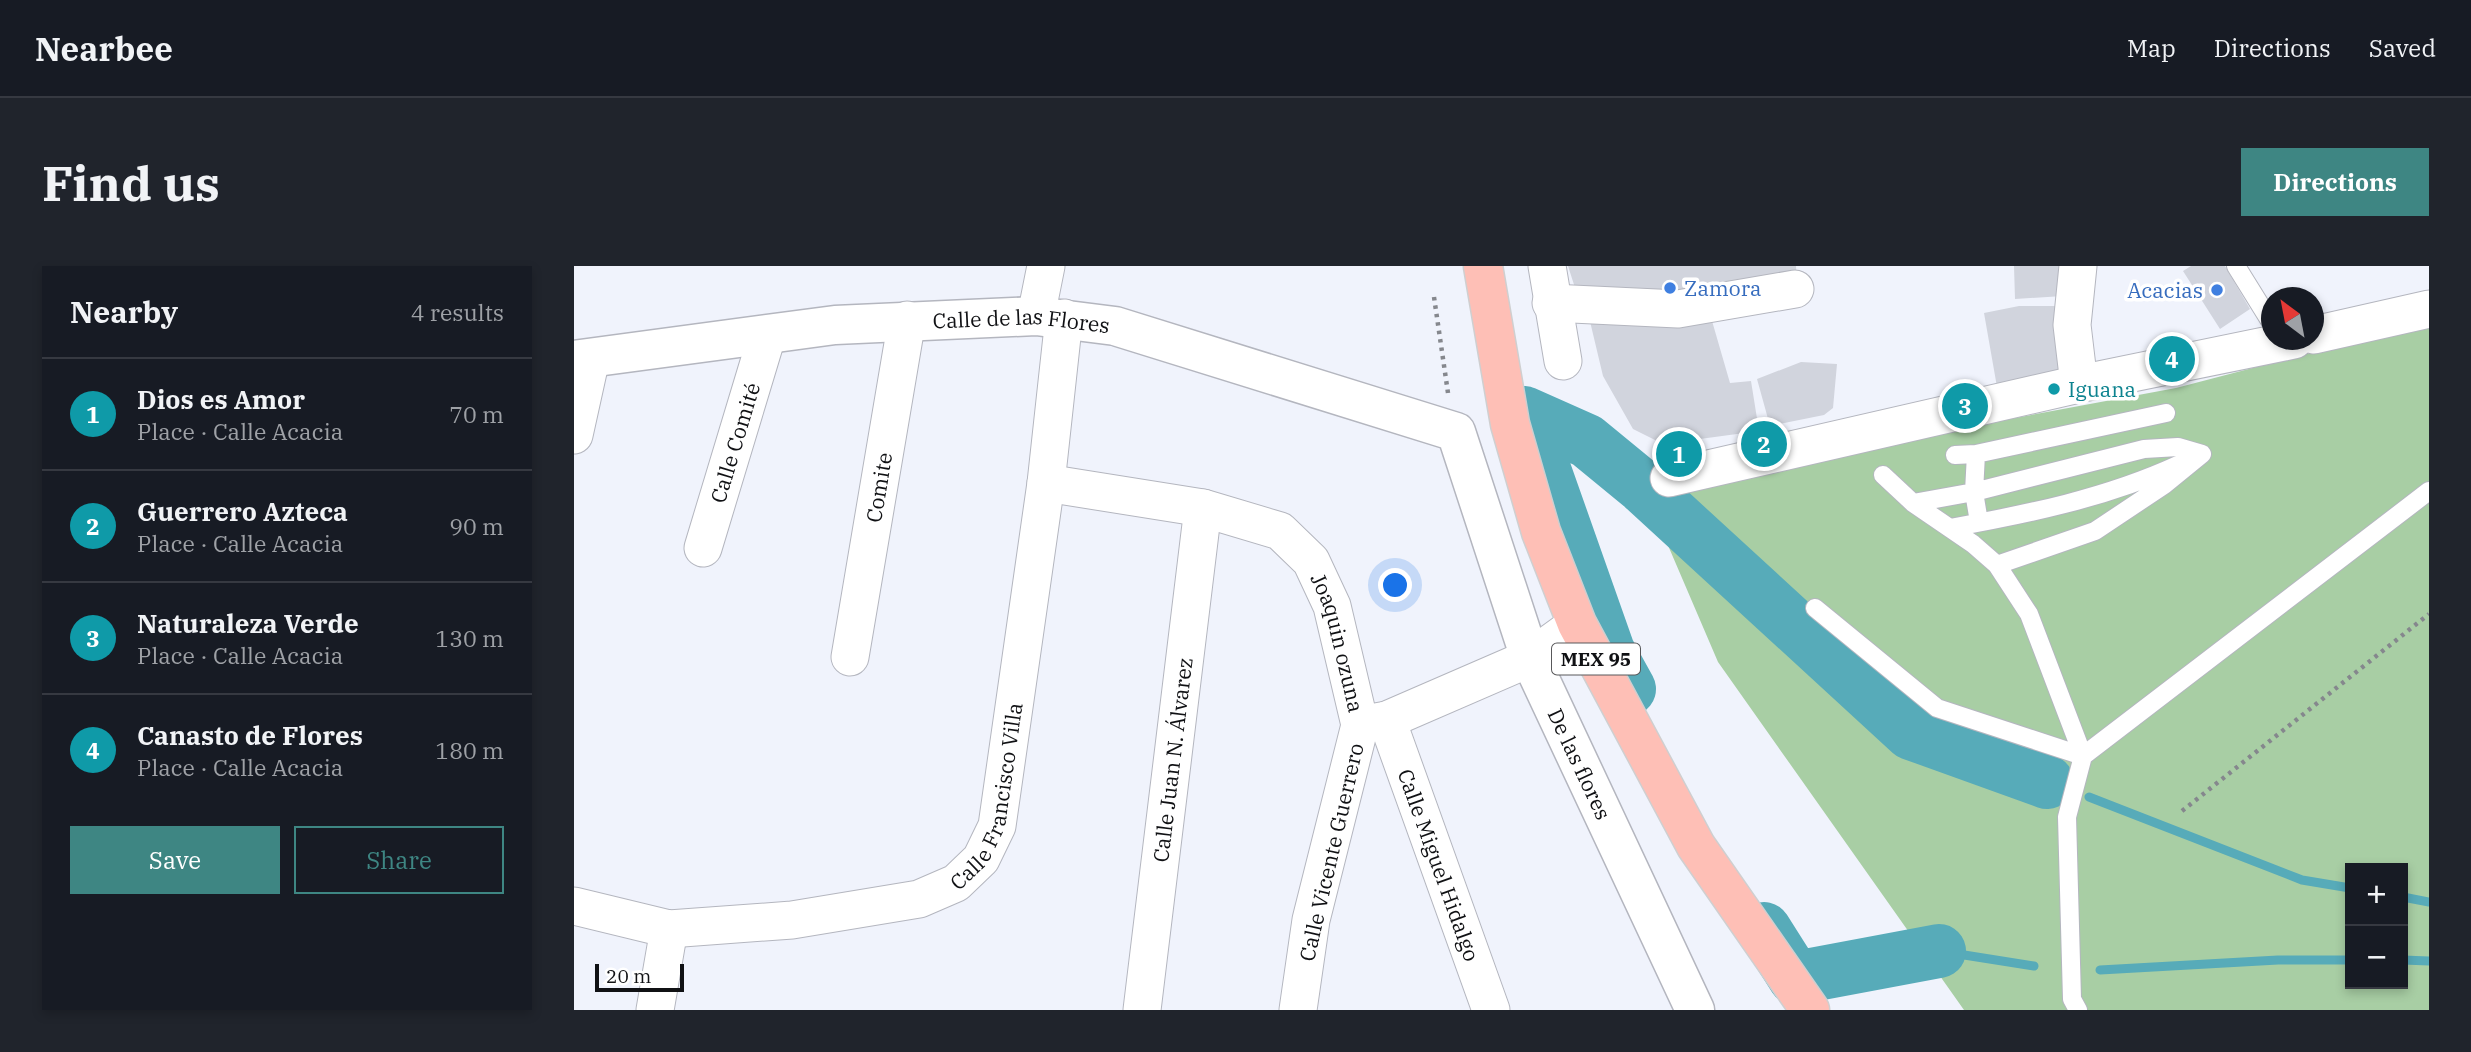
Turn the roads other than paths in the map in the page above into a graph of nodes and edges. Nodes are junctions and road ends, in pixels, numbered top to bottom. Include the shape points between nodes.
1 (1046, 266) edge
2 (1483, 266) edge
3 (1547, 266) edge
4 (2078, 266) edge
5 (2236, 266) edge
6 (1796, 289) dead end
7 (2261, 300) edge
8 (1551, 303) junction
9 (2429, 309) edge
10 (1050, 317) junction
11 (907, 320) junction
12 (2324, 329) edge
13 (767, 336) junction
14 (2261, 342) edge
15 (583, 359) edge
16 (1563, 361) dead end
17 (2079, 384) junction
18 (2166, 413) dead end
19 (1456, 432) joint
20 (574, 435) edge
21 (1976, 454) junction
22 (2202, 454) junction
23 (1955, 456) dead end
24 (1883, 475) dead end
25 (1669, 478) dead end
26 (1046, 482) junction
27 (2429, 491) edge
28 (1974, 492) junction
29 (1913, 503) junction
30 (1203, 508) junction
31 (1979, 522) junction
32 (1950, 528) junction
33 (704, 548) dead end
34 (1997, 565) junction
35 (1815, 608) dead end
36 (1577, 624) junction
37 (850, 657) dead end
38 (1530, 658) junction
39 (1374, 723) junction
40 (2083, 756) junction
41 (574, 906) edge
42 (669, 929) junction
43 (656, 1010) edge
44 (1142, 1010) edge
45 (1298, 1010) edge
46 (1490, 1010) edge
47 (1696, 1010) edge
48 (1810, 1010) edge
49 (2078, 1010) edge

1 - 10 street, Calle Francisco Villa
2 - 36 highway, MEX 95 via 1510,424 1541,532
3 - 8 street
4 - 17 street via 2072,326
5 - 7 lane
6 - 8 street via 1678,309
8 - 16 street
9 - 12 street
10 - 11 street, Calle de las Flores
10 - 19 street, Calle de las Flores via 1115,326
10 - 26 street, Calle Francisco Villa
11 - 13 street, Calle de las Flores via 835,324
11 - 37 street, Comite
13 - 15 street, Calle de las Flores
13 - 33 street, Calle Comité
14 - 17 street
15 - 20 street
17 - 25 street
18 - 21 lane
19 - 38 street, De las flores
21 - 23 lane
21 - 28 lane
22 - 28 lane via 2178,446 2144,449
22 - 31 lane via 2131,486
22 - 34 lane via 2095,531
24 - 29 lane
26 - 30 street
26 - 42 street, Calle Francisco Villa via 998,826 981,859 956,883 919,899 792,920
27 - 40 lane
28 - 29 lane
28 - 31 lane
29 - 32 lane
30 - 39 street, Joaquin ozuna via 1280,531 1311,561
30 - 44 street, Calle Juan N. Álvarez
31 - 32 lane
32 - 34 lane
34 - 40 lane via 2029,614
35 - 40 lane via 1937,708
36 - 38 street
36 - 48 highway, MEX 95 via 1696,846
38 - 39 street
38 - 47 street, De las flores
39 - 45 street, Calle Vicente Guerrero via 1311,920
39 - 46 street, Calle Miguel Hidalgo
40 - 49 lane via 2067,817 2071,999
41 - 42 street, Calle Francisco Villa
42 - 43 street

